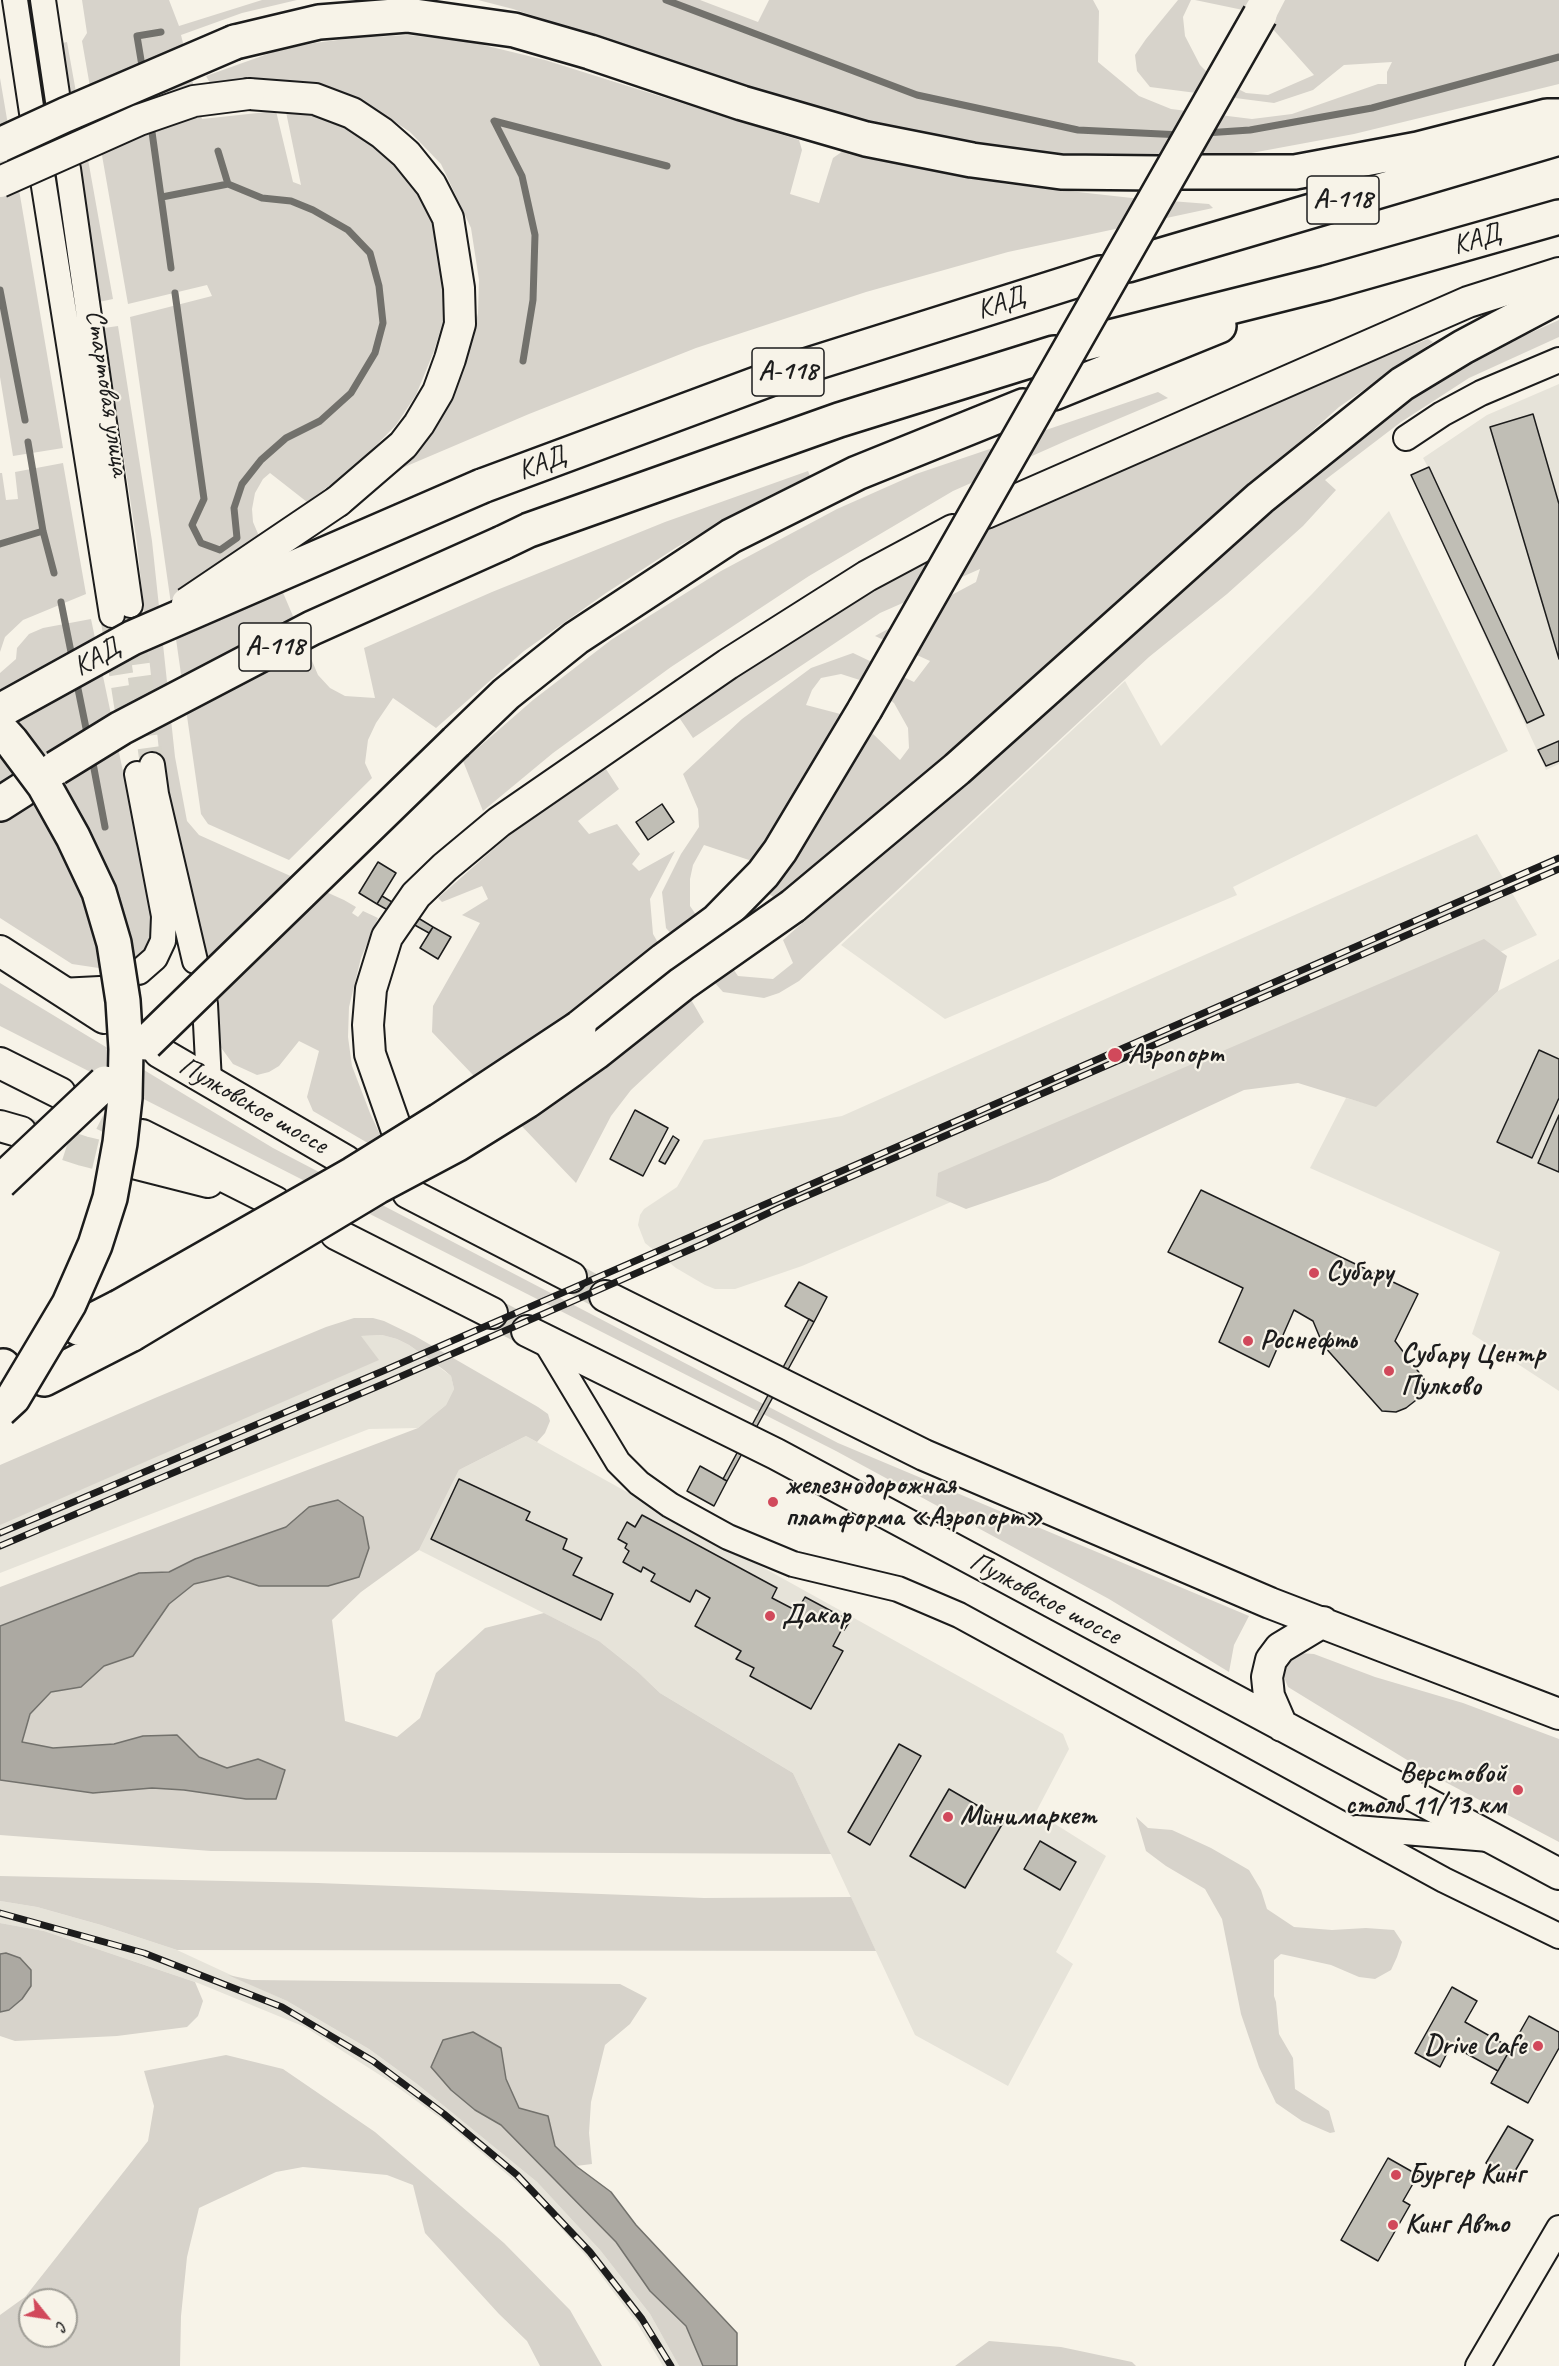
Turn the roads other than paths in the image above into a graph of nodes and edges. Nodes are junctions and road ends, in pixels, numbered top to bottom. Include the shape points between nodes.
1 (15, 0) edge
2 (43, 0) edge
3 (1264, 7) edge
4 (58, 101) dead end
5 (32, 113) dead end
6 (1559, 116) edge
7 (1559, 138) edge
8 (0, 145) edge
9 (68, 169) dead end
10 (43, 180) dead end
11 (0, 182) edge
12 (1559, 217) edge
13 (1559, 273) edge
14 (1326, 283) junction
15 (1559, 296) edge
16 (1559, 360) edge
17 (1054, 393) dead end
18 (1023, 406) dead end
19 (1406, 438) dead end
20 (986, 513) dead end
21 (953, 530) dead end
22 (125, 619) junction
23 (3, 718) edge
24 (56, 768) dead end
25 (0, 951) edge
26 (195, 961) dead end
27 (139, 972) dead end
28 (102, 1003) dead end
29 (205, 1004) dead end
30 (153, 1047) joint
31 (0, 1063) edge
32 (209, 1082) junction
33 (105, 1083) dead end
34 (60, 1093) tunnel mouth
35 (397, 1131) dead end
36 (142, 1135) tunnel mouth
37 (346, 1161) dead end
38 (137, 1164) tunnel mouth
39 (0, 1182) edge
40 (420, 1194) dead end
41 (336, 1234) dead end
42 (571, 1277) tunnel mouth
43 (605, 1296) tunnel mouth
44 (492, 1313) tunnel mouth
45 (125, 1321) junction
46 (78, 1328) dead end
47 (536, 1335) joint
48 (44, 1379) dead end
49 (0, 1410) edge
50 (1323, 1622) junction
51 (1559, 1714) edge
52 (1282, 1726) junction
53 (1348, 1827) junction
54 (1492, 1839) junction
55 (1559, 1874) edge
56 (1559, 1936) edge
57 (1559, 2228) edge
58 (1478, 2366) edge

1 - 5 street
2 - 4 street
3 - 45 highway, bridge via 865,709 763,874 717,921 579,1028
6 - 8 highway, bridge via 1418,149 1295,172 1061,172 972,160 866,139 514,30 407,15 319,22 235,42
7 - 22 highway, КАД / А-118, bridge via 1114,269 805,366
9 - 22 street, Стартовая улица
10 - 22 street, Стартовая улица
11 - 22 main road, bridge via 139,120 194,101 249,94 315,99 352,113 406,154 431,185 448,218 459,288 459,324 438,392 403,445 338,501 243,567
12 - 14 highway, КАД / А-118
13 - 20 main road via 1468,302
14 - 17 highway
14 - 24 highway, КАД / А-118, bridge via 1068,349 839,420 529,530 312,628 121,728
15 - 45 highway, bridge via 1402,384 1260,498 957,769 793,906 682,984 595,1053 456,1145
16 - 19 street via 1481,393
18 - 30 highway, bridge via 857,473 731,536 576,638 506,694 456,742
21 - 35 main road via 867,576 728,664 499,822 416,895 387,937 371,989 368,1025 370,1054
22 - 23 highway, КАД / А-118, bridge
23 - 49 highway, bridge via 11,741 44,785 99,892 114,943 126,1049 120,1143 110,1198 95,1245 69,1304 13,1398
25 - 28 main road via 60,991
26 - 27 street via 156,794 145,770 164,916 163,941 154,958
29 - 32 street
30 - 32 main road, Пулковское шоссе
31 - 34 main road
32 - 37 main road, Пулковское шоссе
33 - 39 highway, bridge
36 - 38 main road via 269,1200
40 - 42 main road
41 - 44 main road
43 - 50 main road via 924,1455
45 - 46 highway
45 - 48 highway
47 - 52 main road, Пулковское шоссе via 776,1454
47 - 53 street via 618,1462 639,1483 670,1504 728,1537 793,1563 898,1589 959,1615
50 - 51 main road
50 - 52 main road via 1280,1648 1271,1660 1267,1677 1269,1696
52 - 54 main road, Пулковское шоссе
53 - 54 street
53 - 56 street via 1444,1880
54 - 55 main road, Пулковское шоссе
57 - 58 street

